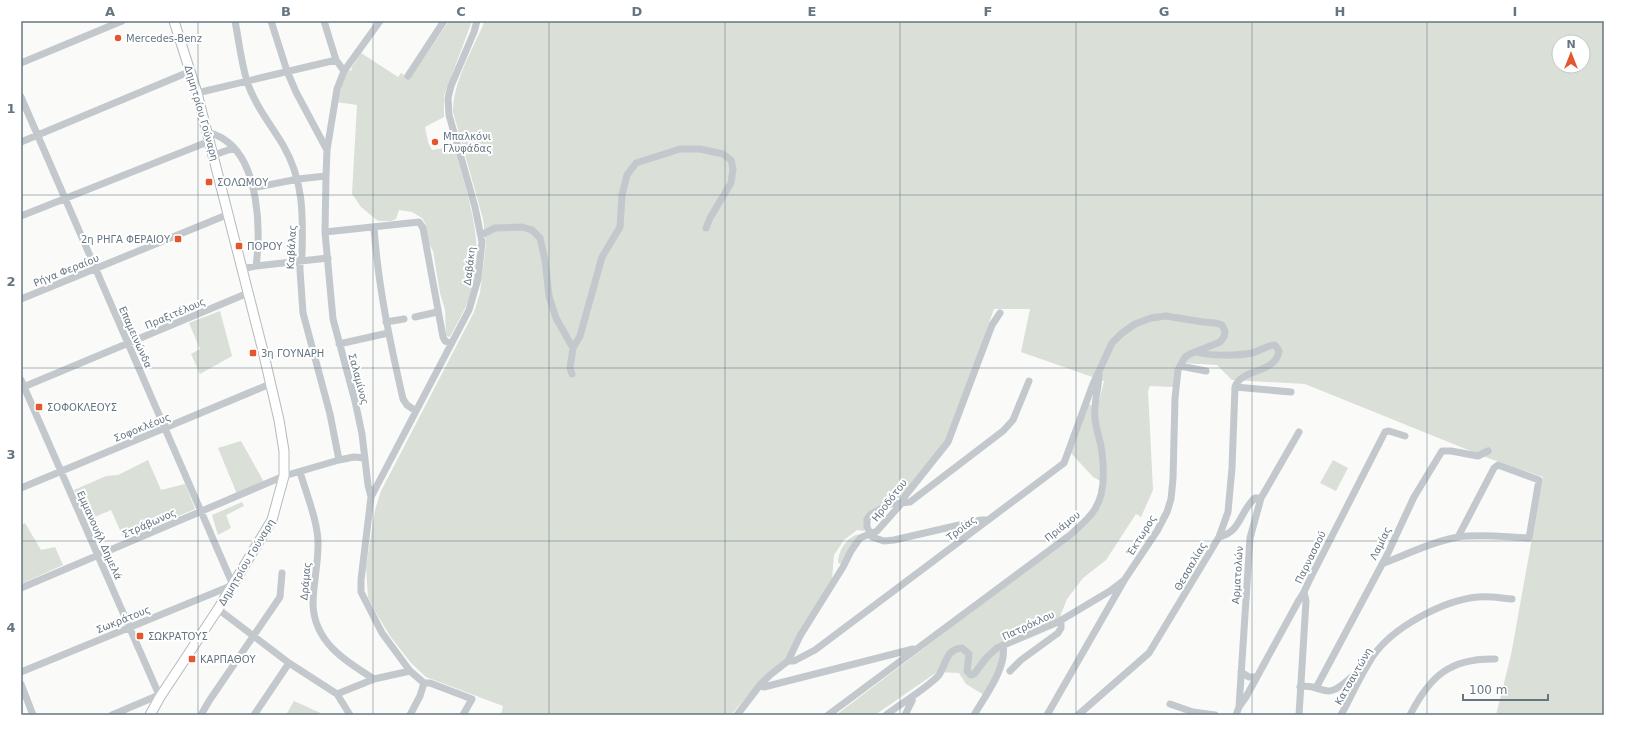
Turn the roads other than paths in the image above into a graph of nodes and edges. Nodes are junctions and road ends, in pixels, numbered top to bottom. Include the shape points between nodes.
1 (100, 21) edge
2 (122, 21) edge
3 (174, 21) edge
4 (235, 21) edge
5 (271, 21) edge
6 (324, 21) edge
7 (380, 21) edge
8 (444, 21) edge
9 (477, 21) edge
10 (103, 29) junction
11 (336, 60) junction
12 (21, 63) edge
13 (191, 71) junction
14 (287, 71) junction
15 (344, 71) junction
16 (408, 76) dead end
17 (247, 81) junction
18 (198, 93) junction
19 (21, 97) edge
20 (38, 135) junction
21 (209, 137) junction
22 (21, 142) edge
23 (234, 148) junction
24 (327, 150) junction
25 (214, 155) junction
26 (326, 176) junction
27 (298, 179) junction
28 (253, 188) junction
29 (65, 198) junction
30 (229, 214) junction
31 (21, 216) edge
32 (374, 227) junction
33 (706, 228) dead end
34 (325, 232) junction
35 (481, 235) junction
36 (328, 258) junction
37 (300, 260) junction
38 (256, 266) junction
39 (96, 269) junction
40 (242, 269) junction
41 (248, 293) junction
42 (21, 299) edge
43 (437, 312) junction
44 (1000, 313) dead end
45 (415, 317) dead end
46 (404, 319) dead end
47 (386, 322) junction
48 (388, 333) junction
49 (450, 343) junction
50 (128, 344) junction
51 (339, 344) junction
52 (573, 348) junction
53 (1196, 352) junction
54 (1180, 366) junction
55 (1099, 371) junction
56 (1206, 371) dead end
57 (572, 374) dead end
58 (21, 380) edge
59 (1029, 380) dead end
60 (270, 384) junction
61 (1234, 387) junction
62 (23, 388) edge
63 (1290, 392) dead end
64 (416, 411) junction
65 (165, 428) junction
66 (1299, 432) dead end
67 (1405, 436) dead end
68 (1488, 451) dead end
69 (365, 458) junction
70 (339, 460) junction
71 (61, 471) junction
72 (300, 472) junction
73 (284, 476) junction
74 (21, 488) edge
75 (371, 497) junction
76 (1260, 498) junction
77 (901, 504) junction
78 (201, 511) junction
79 (988, 520) junction
80 (870, 535) junction
81 (1219, 537) junction
82 (1458, 537) junction
83 (98, 556) junction
84 (1382, 564) junction
85 (282, 573) dead end
86 (1125, 579) junction
87 (233, 585) junction
88 (21, 588) edge
89 (1304, 592) junction
90 (1512, 599) dead end
91 (218, 609) junction
92 (1061, 620) junction
93 (129, 628) junction
94 (253, 636) junction
95 (1003, 645) junction
96 (917, 648) junction
97 (1374, 655) junction
98 (1495, 659) dead end
99 (788, 661) junction
100 (289, 663) junction
101 (410, 671) junction
102 (1010, 671) dead end
103 (21, 672) edge
104 (1241, 672) junction
105 (1256, 677) junction
106 (374, 679) junction
107 (424, 683) junction
108 (21, 684) edge
109 (760, 686) junction
110 (1300, 687) junction
111 (1316, 688) junction
112 (337, 694) junction
113 (159, 696) junction
114 (913, 696) junction
115 (1170, 704) dead end
116 (1239, 707) junction
117 (33, 715) edge
118 (112, 715) edge
119 (150, 715) edge
120 (201, 715) edge
121 (254, 715) edge
122 (350, 715) edge
123 (410, 715) edge
124 (463, 715) edge
125 (736, 715) edge
126 (828, 715) edge
127 (886, 715) edge
128 (906, 715) edge
129 (974, 715) edge
130 (1047, 715) edge
131 (1078, 715) edge
132 (1215, 715) edge
133 (1236, 715) edge
134 (1299, 715) edge
135 (1341, 715) edge
136 (1410, 715) edge

1 - 10 street
2 - 10 street
3 - 13 main road, Δημητρίου Γούναρη
4 - 17 street, Καβάλας
5 - 14 street
6 - 11 street
7 - 15 street, Σαλαμίνος
8 - 16 street
9 - 35 street, Δαβάκη via 448,98 449,115
10 - 12 street
11 - 14 street
11 - 15 street
13 - 18 main road, Δημητρίου Γούναρη
13 - 20 street
14 - 17 street
14 - 24 street
15 - 24 street, Σαλαμίνος via 337,89
17 - 18 street
17 - 27 street, Καβάλας
18 - 21 main road, Δημητρίου Γούναρη
19 - 20 street, Επαμεινώνδα
20 - 22 street
20 - 29 street, Επαμεινώνδα
21 - 23 street via 219,136
21 - 25 main road, Δημητρίου Γούναρη
21 - 29 street
23 - 25 street
23 - 28 street via 241,158
24 - 26 street, Σαλαμίνος
25 - 30 main road, Δημητρίου Γούναρη
26 - 27 street
26 - 34 street, Σαλαμίνος
27 - 28 street
27 - 37 street, Καβάλας via 303,216
28 - 38 street via 259,243
29 - 31 street
29 - 39 street, Επαμεινώνδα
30 - 39 street, Ρήγα Φεραίου
30 - 40 main road, Δημητρίου Γούναρη
32 - 34 street
32 - 43 street via 419,222 423,228
32 - 47 street via 377,269
33 - 52 street via 731,183 731,160 723,154 700,149 680,149 636,163 627,174 622,195 620,227 602,256 580,336
34 - 36 street, Σαλαμίνος
35 - 49 street, Δαβάκη via 477,288 469,310
35 - 52 street via 495,228 522,227 532,230 540,238 549,296 556,318
36 - 37 street
36 - 51 street, Σαλαμίνος via 333,319
37 - 38 street
37 - 70 street, Καβάλας via 303,313 330,414
38 - 40 street
39 - 42 street, Ρήγα Φεραίου
39 - 50 street, Επαμεινώνδα
40 - 41 main road, Δημητρίου Γούναρη
41 - 50 street, Πραξιτέλους
41 - 60 main road, Δημητρίου Γούναρη
43 - 45 street
43 - 49 street via 443,337
44 - 77 street, Ηροδότου via 992,325 948,442
46 - 47 street
47 - 48 street
48 - 51 street
48 - 64 street via 403,399
49 - 64 street, Δαβάκη
50 - 62 street, Πραξιτέλους
50 - 65 street, Επαμεινώνδα
51 - 69 street, Σαλαμίνος via 355,401
52 - 57 street via 570,368
53 - 54 street via 1185,357
53 - 55 street, Πριάμου via 1220,342 1225,331 1222,325 1216,322 1166,316 1151,318 1135,324 1112,343
53 - 61 street via 1205,355 1243,354 1271,345 1278,347 1278,356 1272,364 1242,377 1236,381
54 - 56 street
54 - 86 street, Έκτωρος via 1171,499 1157,531
55 - 79 street, Τροίας via 1064,463
55 - 96 street, Πριάμου via 1094,418 1102,456 1103,477 1101,498 1095,509 1070,535
58 - 62 street, Εμμανουήλ Δημελά
59 - 77 street via 1013,420 1003,431 910,502
60 - 65 street, Σοφοκλέους
60 - 73 main road, Δημητρίου Γούναρη via 284,451
61 - 63 street
61 - 81 street, Θεσσαλίας via 1228,512
62 - 71 street, Εμμανουήλ Δημελά
64 - 75 street, Δαβάκη
65 - 71 street, Σοφοκλέους
65 - 78 street, Επαμεινώνδα
66 - 76 street
67 - 89 street, Παρνασσού via 1385,432
68 - 84 street, Λαμίας via 1478,456 1442,451 1414,497
69 - 70 street, Στράβωνος
69 - 75 street, Σαλαμίνος
70 - 72 street, Στράβωνος
71 - 74 street, Σοφοκλέους
71 - 83 street, Εμμανουήλ Δημελά
72 - 73 street, Στράβωνος
72 - 106 street, Δράμας via 314,517 319,544 313,604 317,622 324,640 332,649 346,662
73 - 78 street, Στράβωνος
73 - 87 main road, Δημητρίου Γούναρη via 272,520
75 - 101 street, Σαλαμίνος via 361,580 362,592 382,633
76 - 81 street, Αρματολών via 1255,498 1250,503 1234,530
76 - 104 street, Αρματολών via 1250,538
77 - 80 street, Ηροδότου via 877,531
77 - 80 street via 890,504 871,514 867,519
78 - 83 street, Στράβωνος
78 - 87 street, Επαμεινώνδα
79 - 80 street via 894,540 884,541
79 - 99 street, Τροίας via 815,650 794,661
80 - 99 street, Ηροδότου via 860,538 851,550
81 - 131 street, Θεσσαλίας via 1149,653
82 - 82 street via 1494,468 1498,465 1539,480 1529,538
82 - 84 street via 1423,547
83 - 88 street, Στράβωνος
83 - 93 street, Εμμανουήλ Δημελά
84 - 111 street, Λαμίας
85 - 94 street via 280,597
86 - 92 street, Πατρόκλου via 1110,591
86 - 130 street, Έκτωρος
87 - 91 main road, Δημητρίου Γούναρη
87 - 93 street, Σωκράτους
89 - 105 street, Παρνασσού
89 - 110 street via 1306,601
90 - 97 street, Κατσαντώνη via 1478,597 1435,609 1401,628
91 - 94 street
91 - 113 main road, Δημητρίου Γούναρη
92 - 95 street, Πατρόκλου
92 - 102 street via 1058,634 1020,660
93 - 103 street, Σωκράτους
93 - 113 street, Εμμανουήλ Δημελά
94 - 100 street
94 - 120 street
95 - 114 street via 987,657 971,675 967,671 969,654 962,648 956,648 947,657 939,675
95 - 129 street, Πατρόκλου via 1004,657 999,671
96 - 109 street
96 - 126 street, Πριάμου
97 - 111 street, Κατσαντώνη via 1337,689 1330,691
97 - 135 street, Κατσαντώνη
98 - 136 street via 1474,659 1451,666 1431,682
99 - 109 street, Ηροδότου
100 - 112 street
100 - 121 street
101 - 106 street
101 - 107 street, Σαλαμίνος
104 - 105 street via 1249,677
104 - 116 street, Αρματολών
105 - 116 street, Παρνασσού
106 - 112 street
107 - 123 street
107 - 124 street, Σαλαμίνος via 472,699
108 - 117 street
109 - 125 street, Ηροδότου
110 - 111 street, Κατσαντώνη
110 - 134 street
112 - 122 street
113 - 118 street
113 - 119 main road, Δημητρίου Γούναρη
114 - 127 street
114 - 128 street
115 - 132 street via 1193,712
116 - 133 street, Αρματολών

